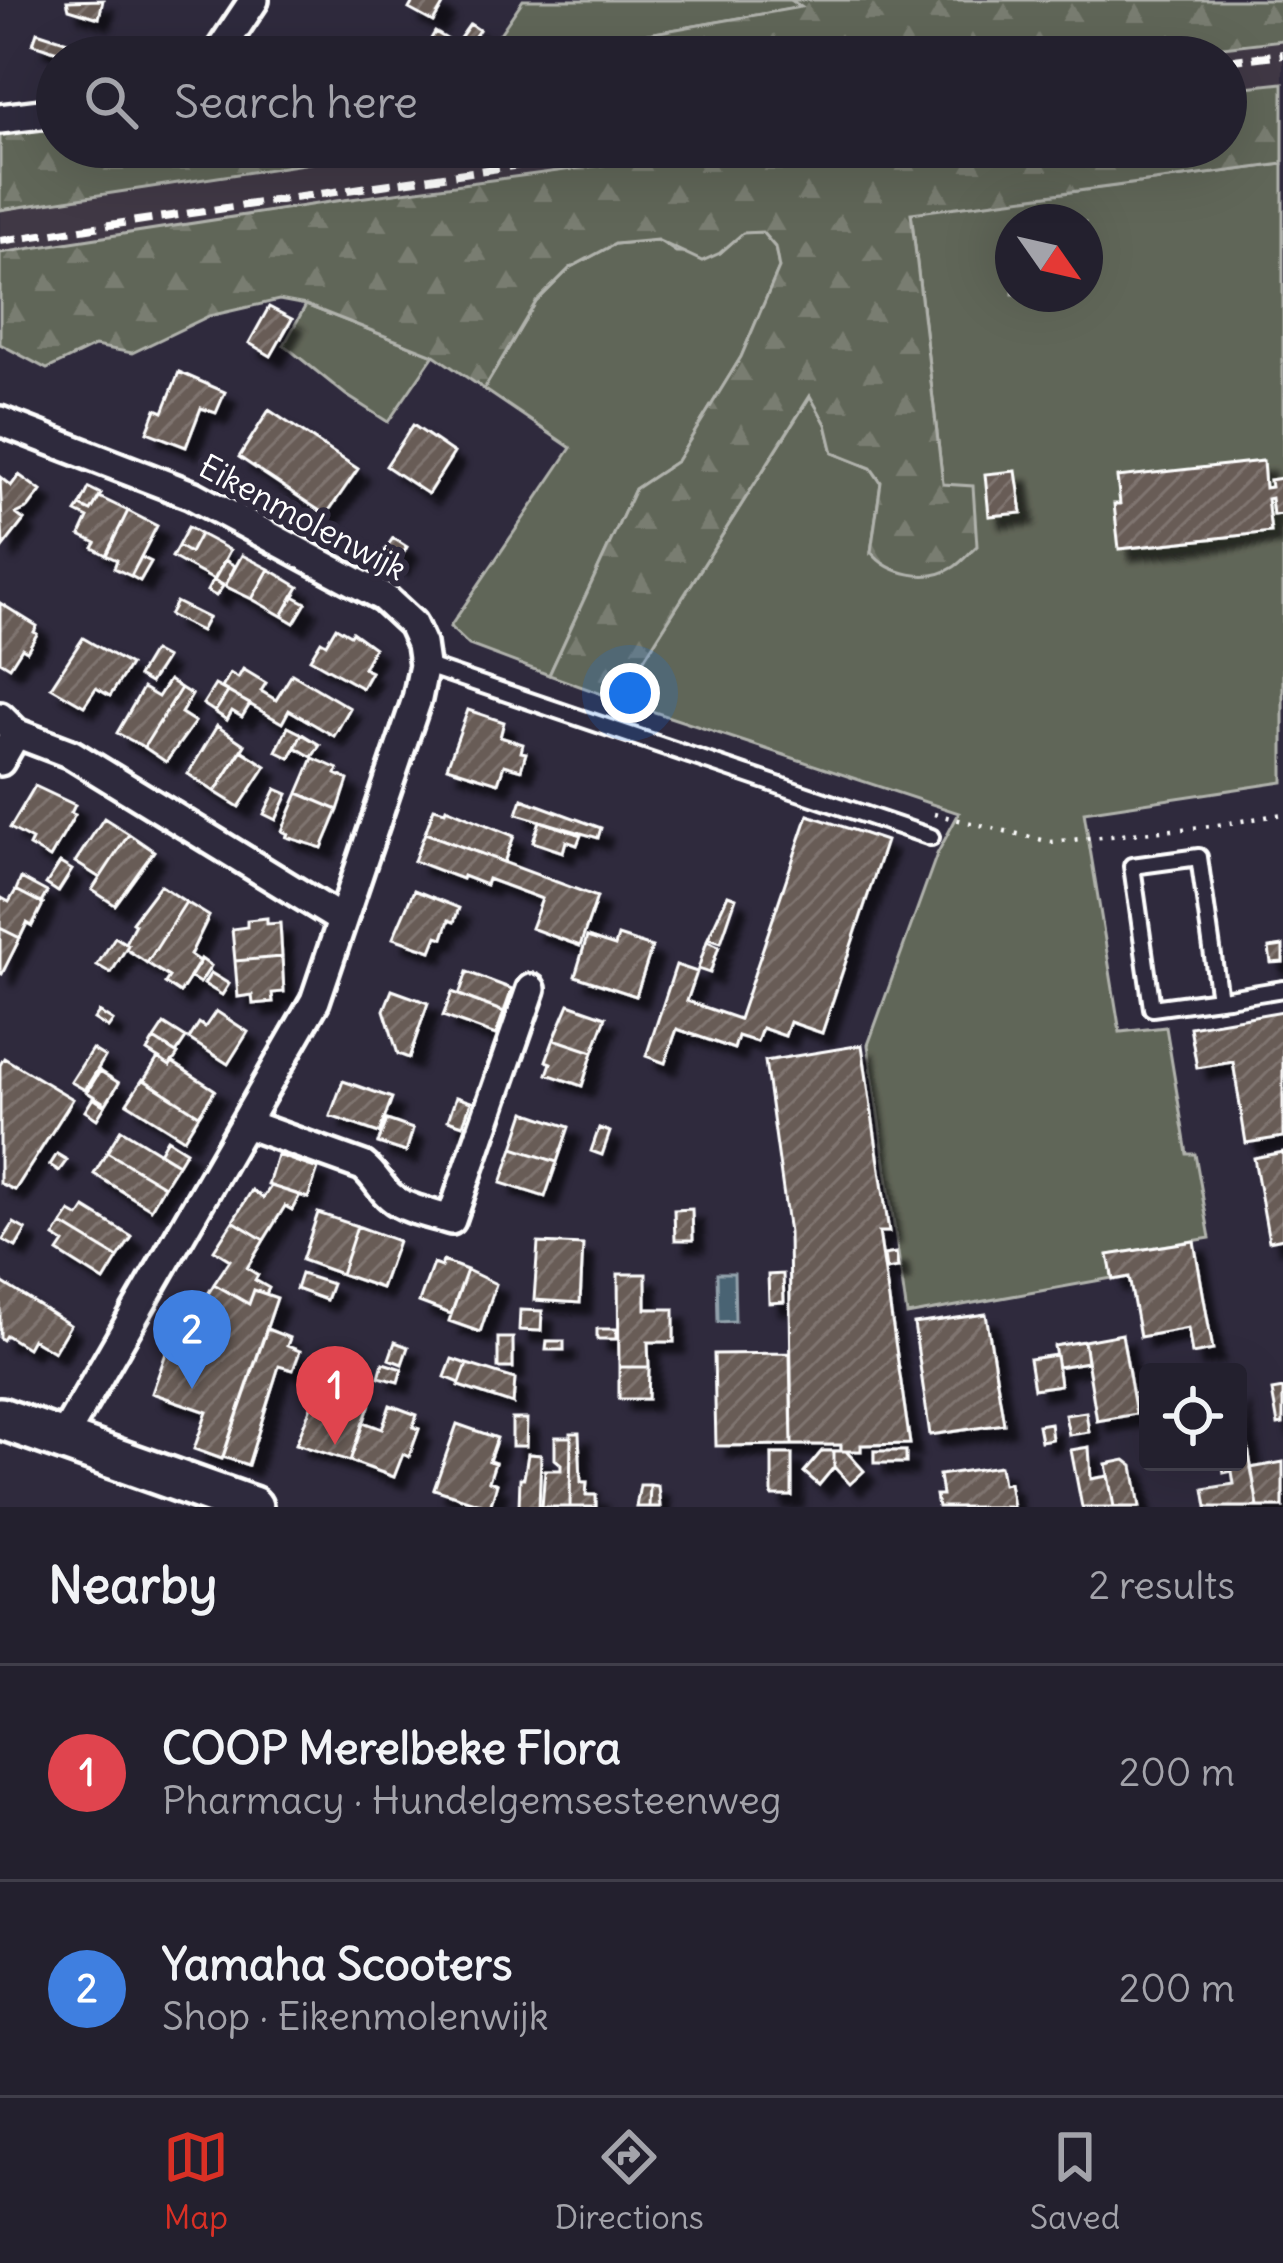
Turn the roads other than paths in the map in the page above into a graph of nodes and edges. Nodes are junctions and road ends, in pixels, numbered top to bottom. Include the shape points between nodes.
1 (254, 0) edge
2 (230, 36) edge
3 (36, 115) edge
4 (0, 119) edge
5 (0, 421) edge
6 (424, 665) junction
7 (8, 725) edge
8 (0, 760) edge
9 (931, 837) dead end
10 (342, 920) junction
11 (531, 989) dead end
12 (1283, 989) edge
13 (1219, 999) junction
14 (245, 1124) junction
15 (0, 1418) edge
16 (62, 1440) junction
17 (212, 1500) edge
18 (252, 1507) edge

1 - 2 street
3 - 4 street
5 - 6 street, Eikenmolenwijk via 192,495 383,597 412,624
6 - 9 lane
6 - 10 street
7 - 8 street
7 - 10 street via 70,754
10 - 14 street via 315,1000
11 - 14 street via 451,1220 387,1195 363,1166
12 - 13 lane
13 - 13 lane via 1199,857 1132,866 1152,1008
14 - 16 street
15 - 16 main road
16 - 17 main road
17 - 18 main road

